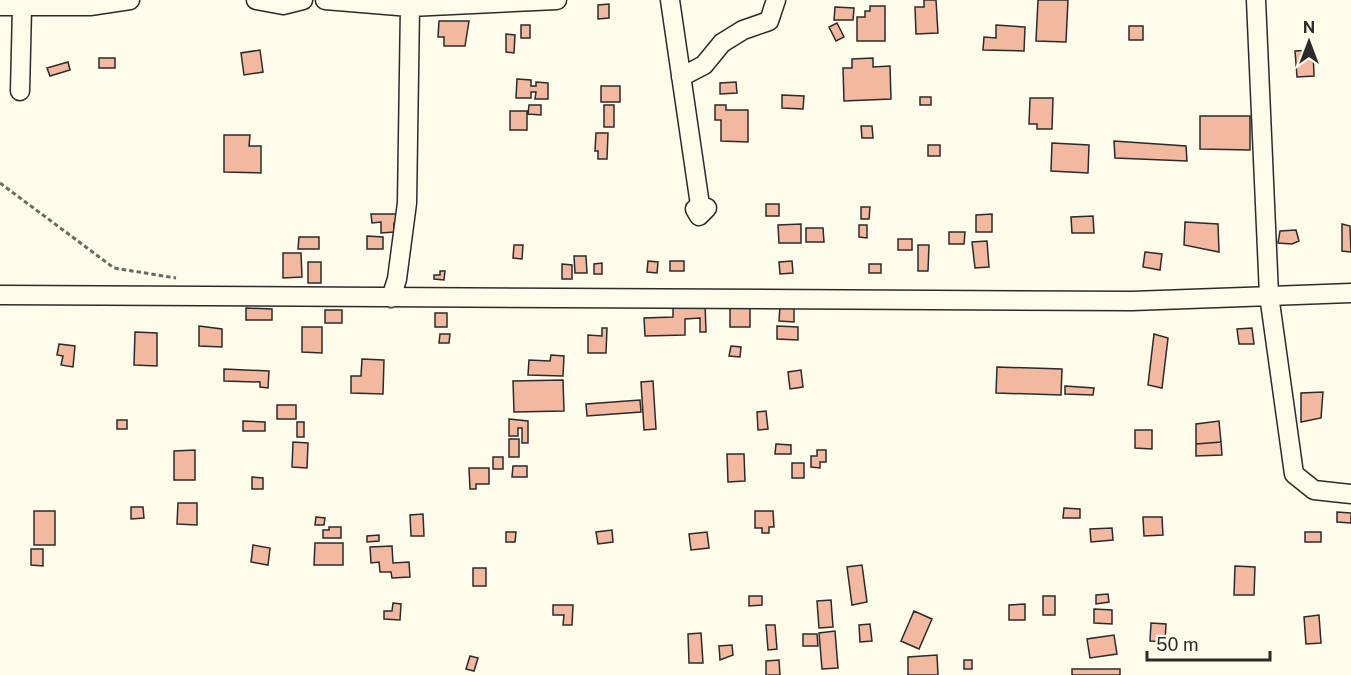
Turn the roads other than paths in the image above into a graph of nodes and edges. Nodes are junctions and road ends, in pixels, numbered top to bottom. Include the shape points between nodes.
1 (130, 0) edge
2 (256, 0) edge
3 (303, 0) edge
4 (325, 0) edge
5 (557, 0) edge
6 (670, 0) edge
7 (776, 0) edge
8 (1256, 0) edge
9 (0, 6) edge
10 (410, 7) junction
11 (22, 8) junction
12 (681, 78) junction
13 (20, 91) dead end
14 (700, 205) dead end
15 (1351, 293) edge
16 (0, 295) edge
17 (1269, 296) junction
18 (391, 298) junction
19 (1351, 494) edge

1 - 11 street via 90,6
2 - 3 street via 283,5
4 - 10 street
5 - 10 street
6 - 12 street
7 - 12 street via 769,21 722,43 704,65
8 - 17 street
9 - 11 street
10 - 18 street via 407,203
11 - 13 street
12 - 14 street
15 - 17 street
16 - 18 street
17 - 18 street via 1132,302 964,298
17 - 19 street via 1294,474 1314,490

